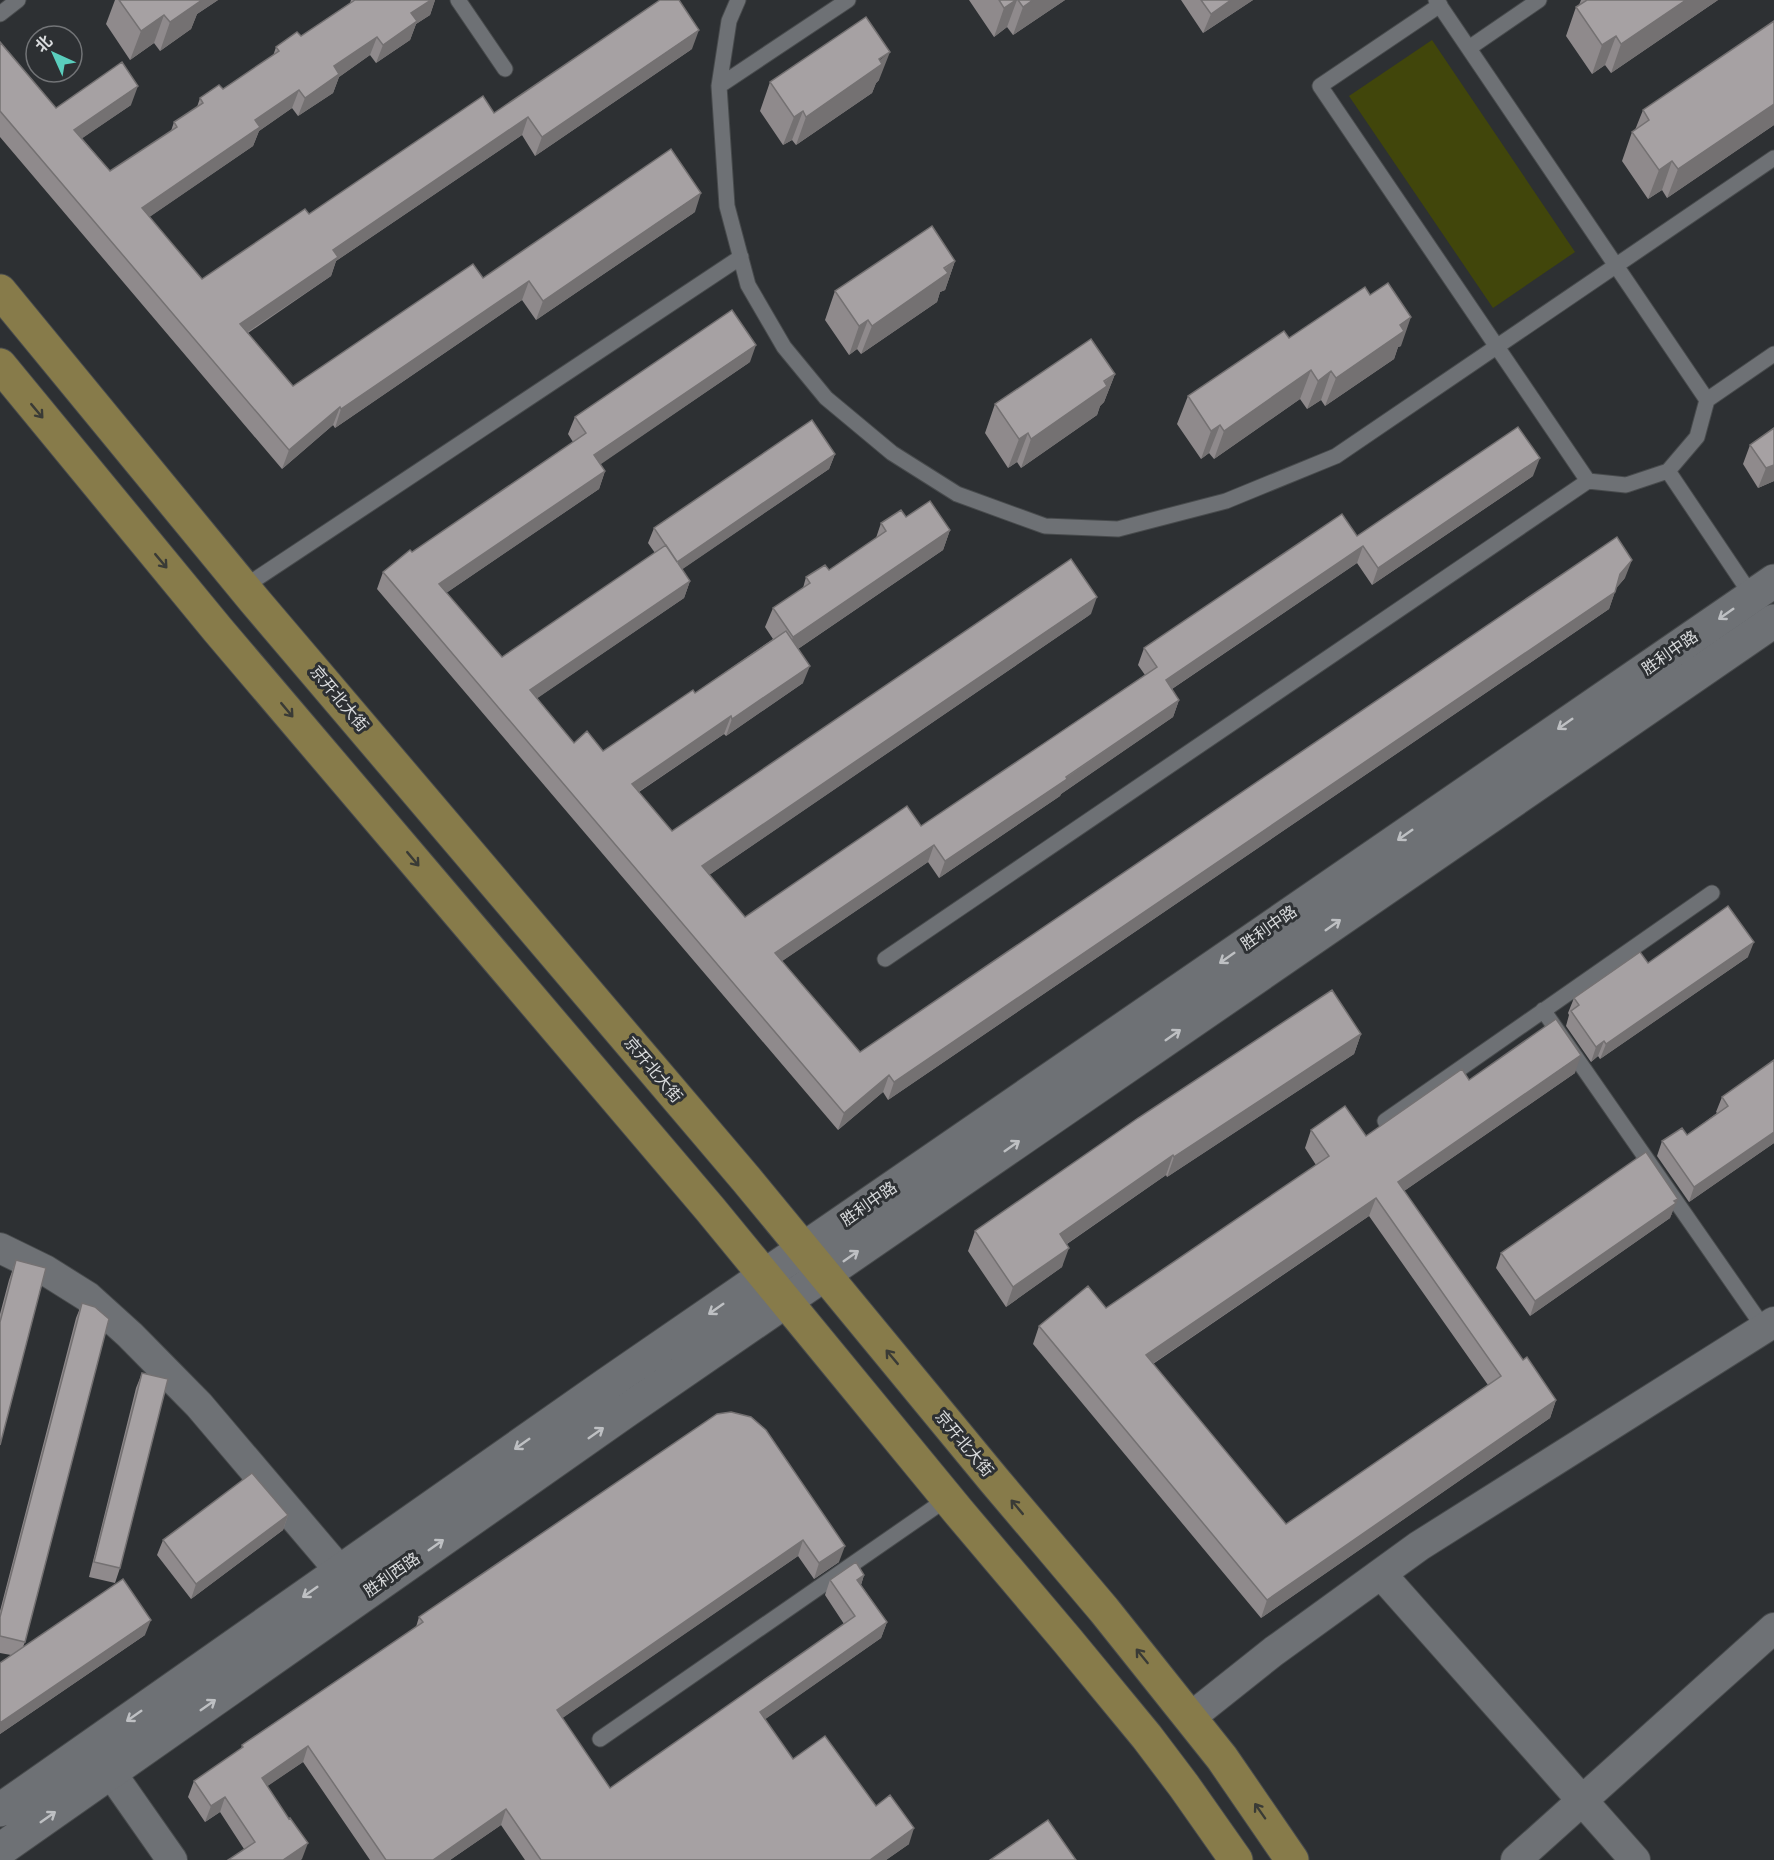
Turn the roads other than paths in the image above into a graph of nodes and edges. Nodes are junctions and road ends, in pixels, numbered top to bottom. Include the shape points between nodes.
1 (18, 0) edge
2 (458, 0) edge
3 (738, 0) edge
4 (848, 0) edge
5 (1539, 0) edge
6 (1438, 3) edge
7 (0, 14) edge
8 (1469, 48) junction
9 (505, 69) dead end
10 (719, 86) junction
11 (1774, 158) edge
12 (741, 257) junction
13 (1616, 265) junction
14 (0, 291) edge
15 (1497, 347) junction
16 (1774, 354) edge
17 (0, 366) edge
18 (1707, 400) junction
19 (1668, 471) junction
20 (1588, 481) junction
21 (244, 587) junction
22 (1763, 588) edge
23 (1774, 621) edge
24 (1712, 893) dead end
25 (885, 959) dead end
26 (1543, 1010) junction
27 (1385, 1121) edge
28 (0, 1248) edge
29 (803, 1249) junction
30 (764, 1275) junction
31 (825, 1275) junction
32 (786, 1301) junction
33 (1769, 1325) edge
34 (948, 1498) junction
35 (340, 1571) junction
36 (1381, 1574) junction
37 (1774, 1628) edge
38 (1191, 1717) junction
39 (600, 1739) dead end
40 (111, 1773) junction
41 (1582, 1801) junction
42 (0, 1810) edge
43 (0, 1850) edge
44 (172, 1860) edge
45 (1236, 1860) edge
46 (1292, 1860) edge
47 (1516, 1860) edge
48 (1635, 1860) edge

1 - 7 lane
2 - 9 lane
3 - 10 lane via 729,21
4 - 10 lane
5 - 8 lane
6 - 8 lane
6 - 15 lane via 1320,86
8 - 13 lane
10 - 12 lane via 728,206
11 - 13 lane
12 - 15 lane via 748,285 784,347 826,398 892,453 957,494 1045,526 1118,529 1226,501 1336,456
12 - 21 lane
13 - 15 lane
13 - 18 lane
14 - 21 main road, 京开北大街
15 - 20 lane
16 - 18 lane
17 -> 30 main road
18 - 19 lane via 1697,437
19 - 20 lane via 1626,485
19 - 22 lane
20 - 25 lane
21 - 29 main road, 京开北大街
22 -> 29 street, 胜利中路
31 -> 23 street, 胜利中路
24 - 26 lane
26 - 27 lane
26 - 33 lane
28 - 35 street via 88,1297 129,1335 199,1405
29 - 30 street, 胜利中路
29 - 31 main road, 京开北大街
30 - 32 main road
30 -> 35 street, 胜利西路
31 - 32 street, 胜利中路
38 -> 31 main road, 京开北大街
32 - 34 main road
40 -> 32 street, 胜利西路
33 - 36 street via 1419,1546
34 - 39 lane
34 - 45 main road via 1147,1737
35 -> 42 street, 胜利西路
36 - 38 street
36 - 41 street
37 - 41 street
46 -> 38 main road, 京开北大街
43 -> 40 street, 胜利西路
40 - 44 street
41 - 47 street
41 - 48 street

